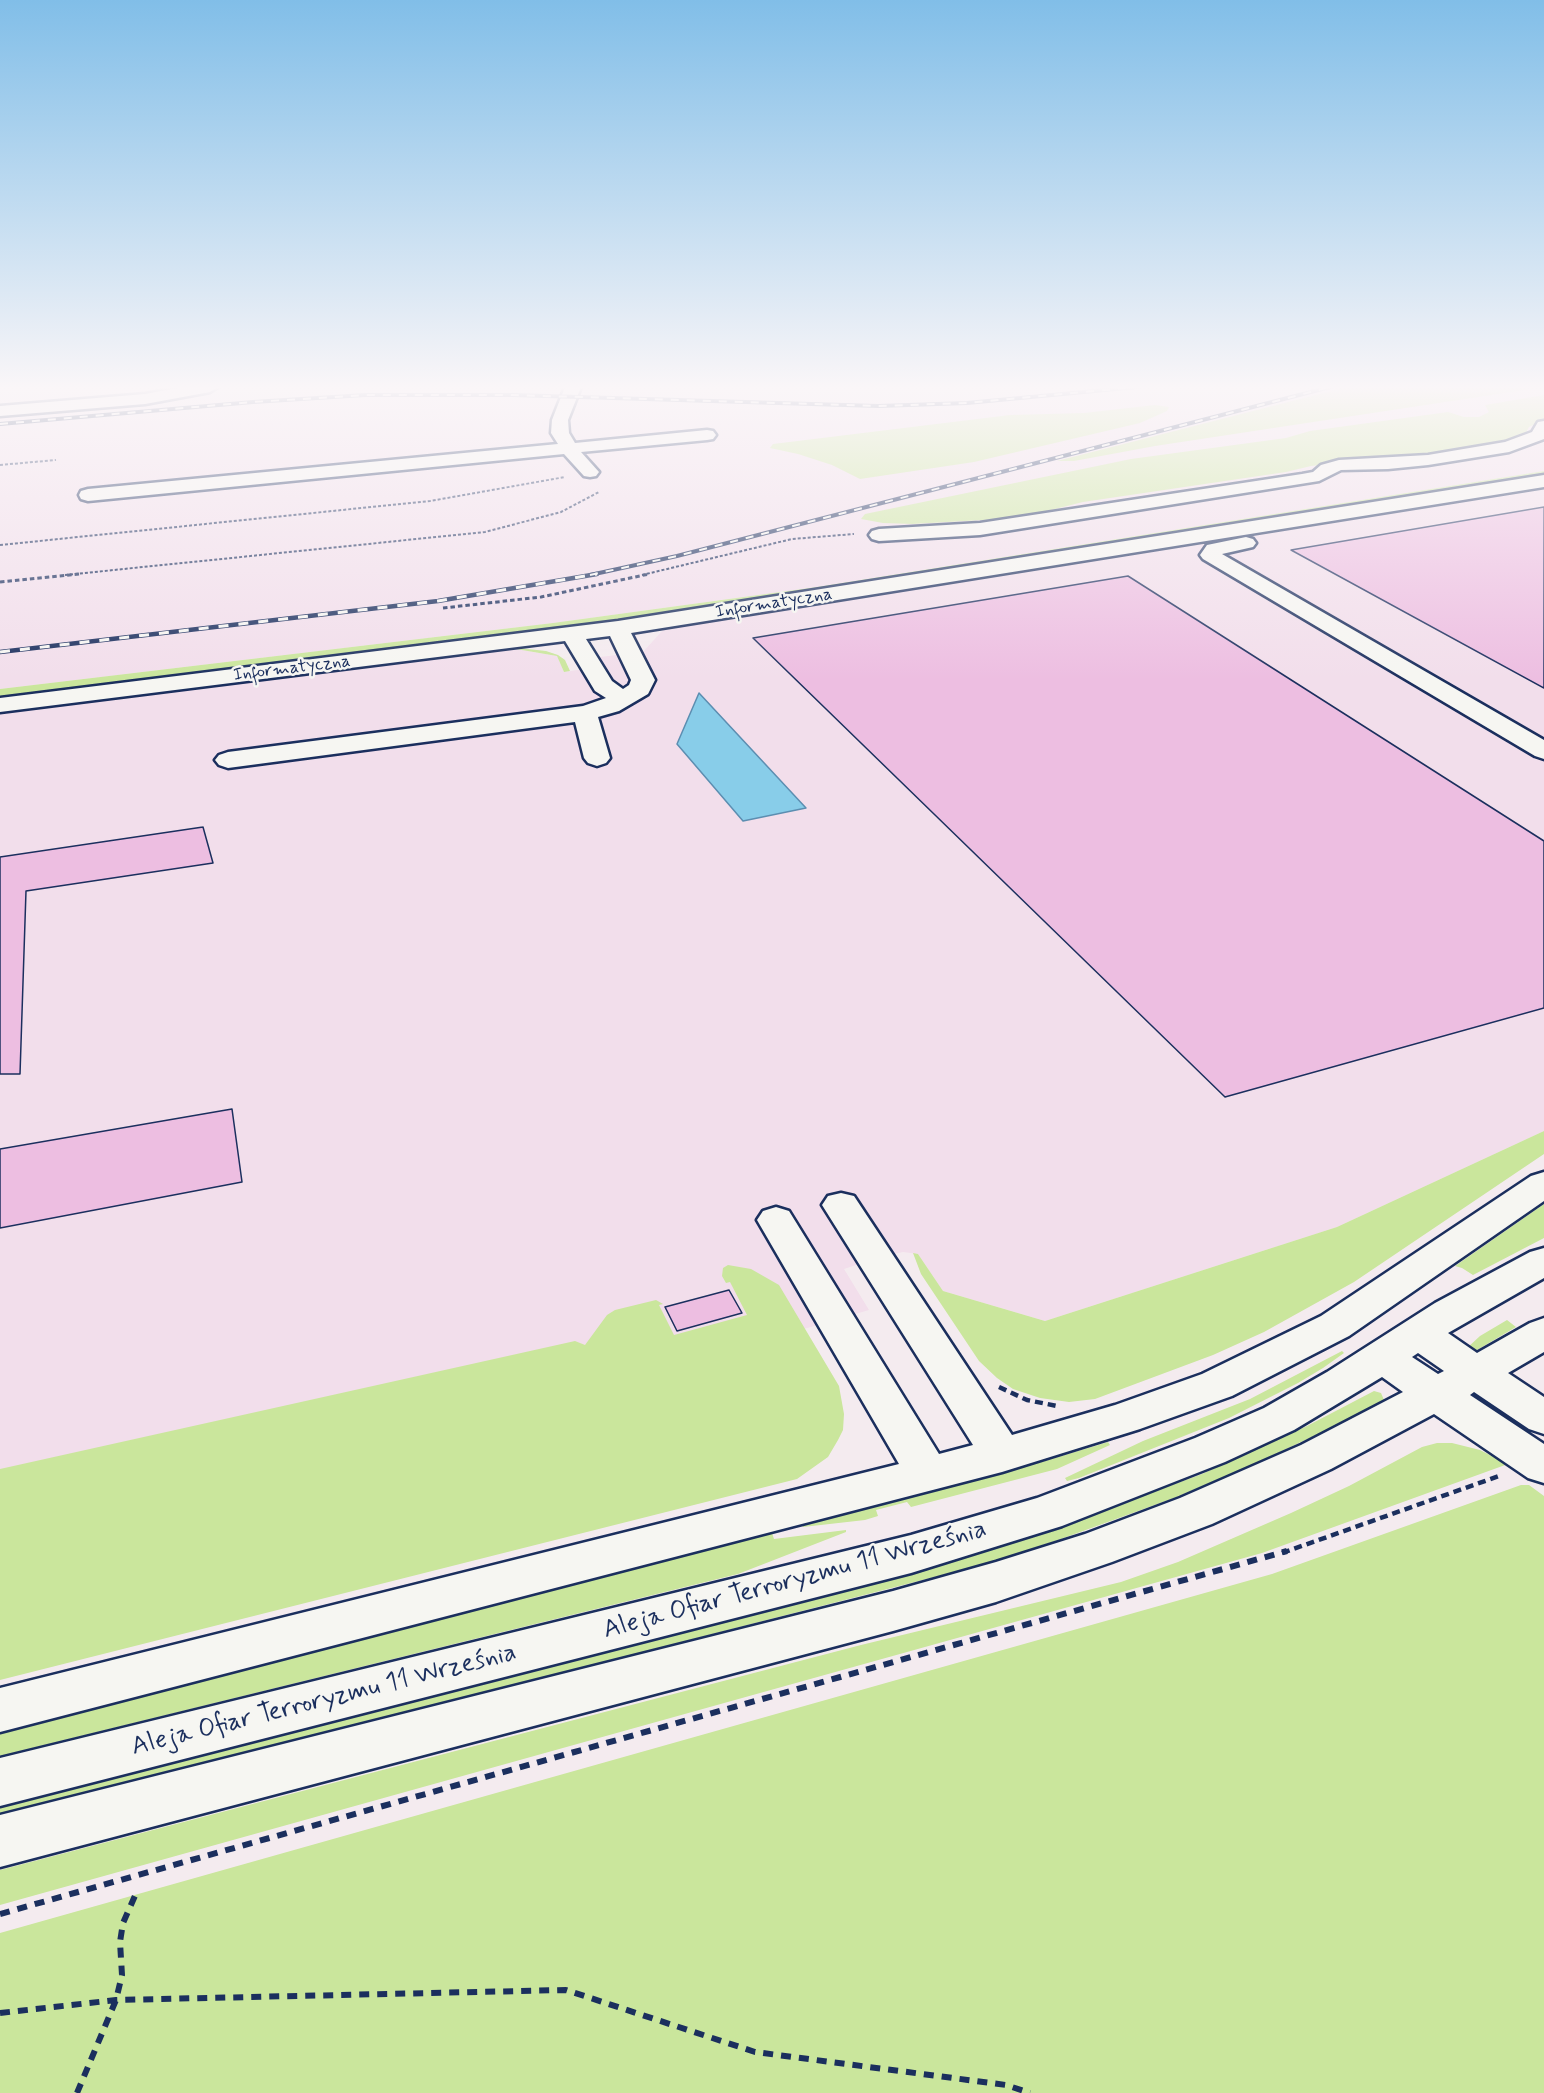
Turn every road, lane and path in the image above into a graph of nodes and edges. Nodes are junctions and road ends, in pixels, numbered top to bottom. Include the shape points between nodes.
1 (194, 485) edge
2 (520, 485) edge
3 (602, 485) edge
4 (1265, 485) edge
5 (1521, 485) edge
6 (88, 495) dead end
7 (1544, 496) edge
8 (879, 535) joint
9 (0, 545) edge
10 (0, 582) edge
11 (443, 608) dead end
12 (618, 628) junction
13 (572, 634) junction
14 (623, 699) junction
15 (0, 705) edge
16 (585, 713) junction
17 (1544, 751) edge
18 (597, 758) dead end
19 (228, 760) dead end
20 (1544, 1184) edge
21 (841, 1205) dead end
22 (776, 1220) dead end
23 (1544, 1261) edge
24 (1544, 1334) edge
25 (1400, 1345) junction
26 (1475, 1373) junction
27 (993, 1382) dead end
28 (1436, 1394) junction
29 (1066, 1407) dead end
30 (1544, 1418) edge
31 (1002, 1455) junction
32 (1527, 1469) edge
33 (928, 1474) junction
34 (0, 1710) edge
35 (0, 1782) edge
36 (0, 1841) edge
37 (138, 1889) dead end
38 (0, 1914) edge
39 (116, 2000) junction
40 (0, 2013) edge
41 (76, 2093) edge
42 (1030, 2093) edge

1 - 6 street
2 - 9 path via 430,501
3 - 10 path via 594,495 561,512 485,532
4 - 8 street via 952,532
5 - 12 street, Informatyczna
7 - 17 street via 1221,547 1210,555
8 - 11 path via 844,533 792,539 541,597
12 - 13 street, Informatyczna
12 - 14 street via 643,680 640,689
13 - 14 street via 603,686
13 - 15 street, Informatyczna
14 - 16 street
16 - 18 street
16 - 19 street
20 - 31 street via 1363,1308 1217,1385
21 - 31 street
22 - 33 street
23 - 25 street, Aleja Ofiar Terroryzmu 11 Września via 1500,1283
24 - 26 street
25 - 26 street
25 - 28 street
25 - 35 street, Aleja Ofiar Terroryzmu 11 Września via 1279,1419 1135,1481 1016,1522 910,1554
26 - 28 street
26 - 30 street
27 - 29 path via 1027,1400
28 - 32 street
28 - 36 street via 1316,1457 1196,1511 996,1582
31 - 33 street
32 - 38 path via 1265,1559
33 - 34 street
37 - 39 path via 123,1923 122,1975
39 - 40 path
39 - 41 path
39 - 42 path via 566,1990 755,2052 1006,2085

